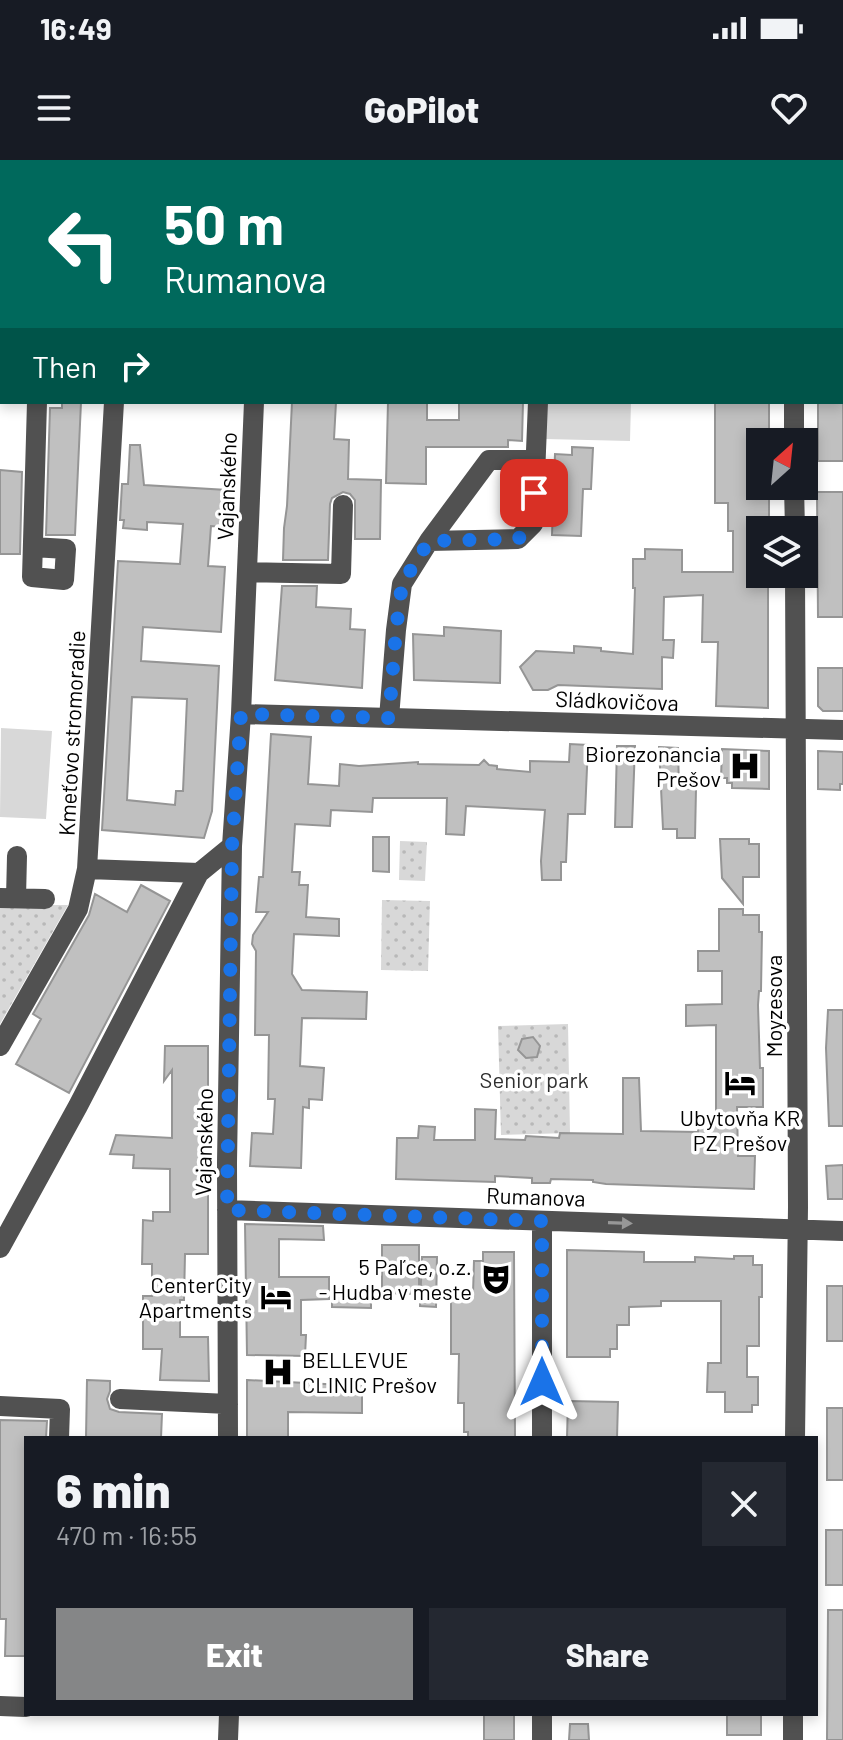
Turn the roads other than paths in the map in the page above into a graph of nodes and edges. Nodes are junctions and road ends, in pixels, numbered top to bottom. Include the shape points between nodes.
1 (37, 404) edge
2 (114, 404) edge
3 (254, 404) edge
4 (538, 404) edge
5 (794, 404) edge
6 (794, 428) edge
7 (536, 460) junction
8 (343, 505) dead end
9 (429, 541) junction
10 (33, 547) dead end
11 (247, 572) junction
12 (795, 588) edge
13 (241, 714) junction
14 (389, 718) junction
15 (796, 729) junction
16 (843, 730) edge
17 (232, 846) junction
18 (17, 856) dead end
19 (87, 869) junction
20 (199, 873) junction
21 (8, 898) edge
22 (45, 899) dead end
23 (0, 1046) edge
24 (227, 1210) junction
25 (542, 1221) junction
26 (797, 1230) junction
27 (843, 1231) edge
28 (0, 1248) edge
29 (120, 1399) dead end
30 (228, 1404) junction
31 (0, 1406) edge
32 (59, 1436) edge
33 (228, 1436) edge
34 (542, 1436) edge
35 (795, 1436) edge
36 (0, 1706) edge
37 (24, 1707) edge
38 (229, 1716) edge
39 (542, 1716) edge
40 (793, 1716) edge
41 (228, 1740) edge
42 (542, 1740) edge
43 (793, 1740) edge

1 - 10 street
2 - 19 street, Kmeťovo stromoradie
3 - 11 street, Vajanského
4 - 7 street
5 - 6 street
7 - 9 street via 489,460
7 - 9 street via 533,524 518,539
8 - 11 street via 341,574
9 - 14 street via 402,584
11 - 13 street, Vajanského
12 - 15 street, Moyzesova
13 - 14 street, Sládkovičova
13 - 17 street, Vajanského
14 - 15 street, Sládkovičova
15 - 16 street, Sládkovičova
15 - 26 street, Moyzesova
17 - 20 street
17 - 24 street, Vajanského
18 - 21 street
19 - 20 street
19 - 23 street, Kmeťovo stromoradie via 78,909
20 - 28 street
21 - 22 street
24 - 25 street, Rumanova
24 - 30 street, Vajanského
25 -> 26 street, Rumanova
25 - 34 street
26 - 27 street, Rumanova
26 - 35 street, Moyzesova
29 - 30 street
30 - 33 street, Vajanského
31 - 32 street via 60,1409
36 - 37 street
38 - 41 street
39 - 42 street
40 - 43 street

